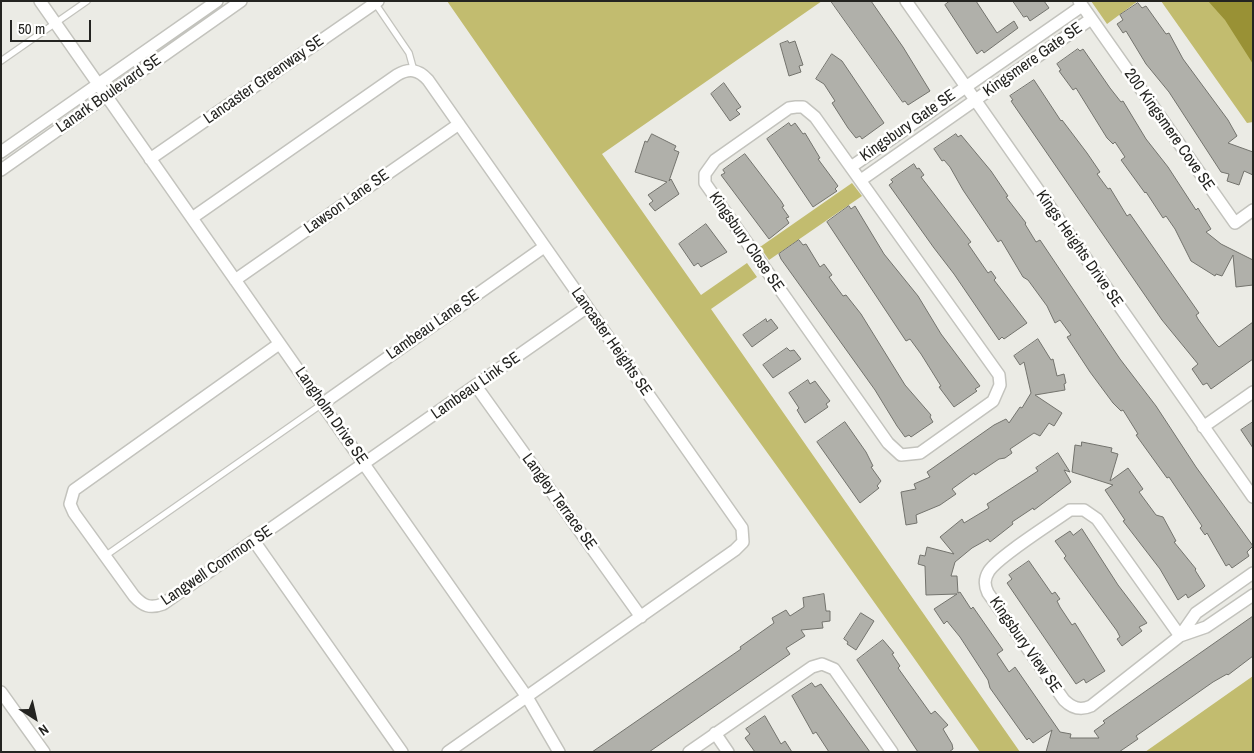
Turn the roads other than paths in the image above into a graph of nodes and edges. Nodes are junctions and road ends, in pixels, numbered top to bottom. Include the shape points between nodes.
1 (40, 1) edge
2 (87, 1) edge
3 (217, 1) edge
4 (241, 1) edge
5 (906, 1) edge
6 (376, 2) edge
7 (1080, 3) edge
8 (1091, 19) junction
9 (56, 23) junction
10 (1, 61) edge
11 (414, 71) junction
12 (98, 84) junction
13 (966, 86) junction
14 (106, 96) junction
15 (975, 100) junction
16 (459, 124) junction
17 (1, 152) edge
18 (150, 159) junction
19 (851, 166) junction
20 (1, 170) edge
21 (860, 180) junction
22 (1253, 210) edge
23 (192, 218) junction
24 (544, 247) junction
25 (235, 280) junction
26 (586, 308) junction
27 (280, 344) junction
28 (476, 386) junction
29 (1253, 392) edge
30 (322, 404) junction
31 (1203, 427) junction
32 (364, 464) junction
33 (1253, 497) edge
34 (254, 541) junction
35 (105, 556) junction
36 (1253, 573) edge
37 (1253, 595) edge
38 (641, 617) junction
39 (1180, 636) junction
40 (1, 692) edge
41 (527, 696) junction
42 (716, 733) junction
43 (44, 752) edge
44 (402, 752) edge
45 (448, 752) edge
46 (559, 752) edge
47 (689, 752) edge
48 (728, 752) edge
49 (892, 752) edge

1 - 9 street, Langholm Drive SE
2 - 9 lane
3 - 12 street, Lanark Boulevard SE
4 - 14 street, Lanark Boulevard SE
5 - 13 street, Kings Heights Drive SE
6 - 11 lane via 409,53
6 - 18 street, Lancaster Greenway SE
7 - 8 street
7 - 13 street, Kingsmere Gate SE
8 - 15 street, Kingsmere Gate SE
8 - 22 street, 200 Kingsmere Cove SE via 1235,223
9 - 10 lane
9 - 12 street, Langholm Drive SE
11 - 16 street, Lancaster Heights SE via 428,80
11 - 23 street via 397,75
12 - 14 street, Langholm Drive SE
12 - 17 street, Lanark Boulevard SE
13 - 15 street, Kings Heights Drive SE
13 - 19 street, Kingsbury Gate SE
14 - 18 street, Langholm Drive SE
14 - 20 street, Lanark Boulevard SE
15 - 21 street, Kingsbury Gate SE
15 - 31 street, Kings Heights Drive SE
16 - 24 street, Lancaster Heights SE
16 - 25 street, Lawson Lane SE
18 - 23 street, Langholm Drive SE
19 - 21 street, Kingsbury Close SE
19 - 21 street, Kingsbury Close SE via 815,116 796,106 715,160 705,174 708,190 888,443 902,455 912,455 993,401 1000,385 999,375
23 - 25 street, Langholm Drive SE
24 - 26 street, Lancaster Heights SE
24 - 30 street, Lambeau Lane SE
25 - 27 street, Langholm Drive SE
26 - 28 street, Lambeau Link SE
26 - 38 street, Lancaster Heights SE via 739,521 744,535 743,542 735,550
27 - 30 street, Langholm Drive SE
27 - 35 street, Langwell Common SE via 74,490 70,497 71,508
28 - 32 street, Lambeau Link SE
28 - 38 street, Langley Terrace SE
29 - 31 street
30 - 32 street, Langholm Drive SE
30 - 35 lane
31 - 33 street, Kings Heights Drive SE
32 - 34 street, Langwell Common SE
32 - 41 street, Langholm Drive SE
34 - 35 street, Langwell Common SE via 156,607 138,601
34 - 44 street
36 - 39 street, Kingsbury View SE via 1196,613
37 - 39 street, Kingsbury View SE via 1206,627
38 - 41 street, Lancaster Heights SE
39 - 39 street, Kingsbury View SE via 1091,706 1071,707 988,593 985,579 994,565 1070,510 1084,510 1097,519
40 - 43 street
41 - 45 street, Lancaster Heights SE
41 - 46 street, Langholm Drive SE
42 - 47 street
42 - 48 street
42 - 49 street via 812,666 822,664 834,669

